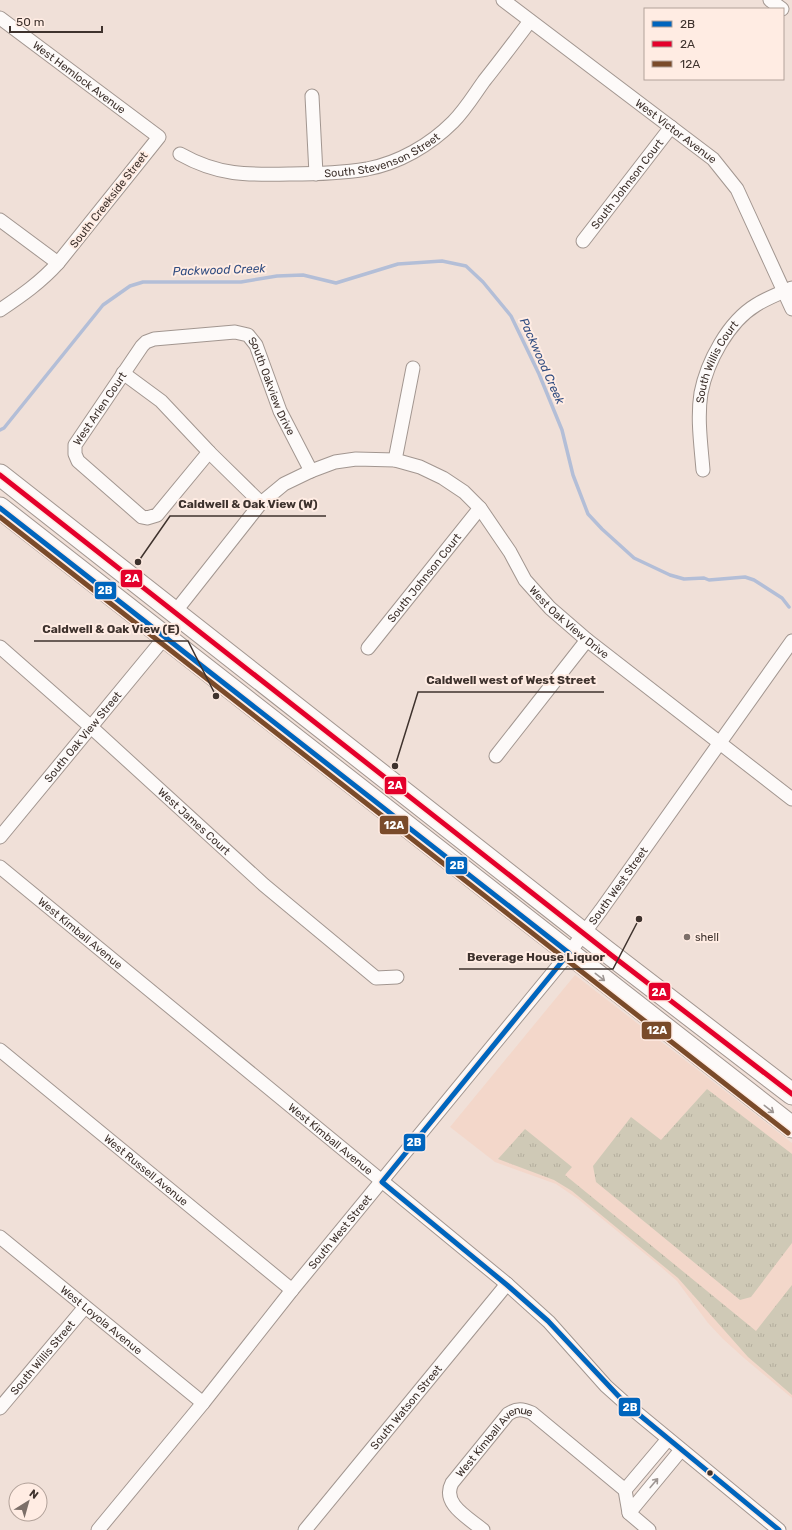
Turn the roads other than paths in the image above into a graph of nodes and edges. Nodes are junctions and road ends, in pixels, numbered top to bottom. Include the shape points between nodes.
1 (503, 0) edge
2 (770, 0) edge
3 (780, 8) edge
4 (0, 18) edge
5 (530, 21) junction
6 (312, 96) dead end
7 (671, 127) junction
8 (159, 137) joint
9 (180, 154) dead end
10 (316, 174) junction
11 (0, 220) edge
12 (583, 241) dead end
13 (58, 263) junction
14 (788, 290) edge
15 (792, 309) edge
16 (0, 310) edge
17 (163, 338) joint
18 (413, 368) dead end
19 (123, 373) junction
20 (209, 452) junction
21 (395, 460) junction
22 (703, 470) dead end
23 (311, 471) junction
24 (0, 475) edge
25 (261, 503) junction
26 (0, 508) edge
27 (480, 508) junction
28 (175, 612) junction
29 (165, 637) junction
30 (587, 640) junction
31 (792, 641) edge
32 (0, 647) edge
33 (368, 648) dead end
34 (293, 705) junction
35 (91, 727) junction
36 (719, 743) junction
37 (496, 756) dead end
38 (792, 799) edge
39 (0, 837) edge
40 (0, 867) edge
41 (584, 934) junction
42 (569, 953) junction
43 (397, 977) dead end
44 (0, 1050) edge
45 (792, 1094) edge
46 (792, 1127) edge
47 (382, 1182) junction
48 (0, 1237) edge
49 (507, 1284) junction
50 (292, 1290) junction
51 (85, 1307) junction
52 (203, 1402) junction
53 (0, 1408) edge
54 (668, 1439) junction
55 (681, 1450) junction
56 (625, 1490) junction
57 (629, 1513) junction
58 (98, 1530) edge
59 (305, 1530) edge
60 (483, 1530) edge
61 (649, 1530) edge
62 (779, 1530) edge

1 - 5 street, West Victor Avenue
2 - 3 street
4 - 8 street, West Hemlock Avenue
5 - 7 street, West Victor Avenue
5 - 10 street, South Stevenson Street via 454,121 435,138 414,152 391,162 367,169
6 - 10 street
7 - 12 street, South Johnson Court
7 - 14 street, West Victor Avenue via 713,159 737,189
8 - 13 street, South Creekside Street
9 - 10 street, South Stevenson Street via 199,164 245,175
11 - 13 street
13 - 16 street, South Creekside Street via 29,290
14 - 15 street, West Victor Avenue
14 - 22 street, South Willis Court via 755,306 735,323 714,355 701,394 699,430
17 - 19 street, West Arlen Court via 146,342
17 - 23 street, South Oakview Drive via 235,332 248,335 256,345 280,411
18 - 21 street
19 - 20 street via 161,401
19 - 20 street, West Arlen Court via 75,444 78,461 142,517 147,518 157,515
20 - 25 street
21 - 23 street, West Oak View Drive via 356,459 335,462
21 - 27 street, West Oak View Drive via 420,467 443,478 464,492
23 - 25 street, West Oak View Drive via 284,484
24 - 28 main road
25 - 28 street, West Oak View Drive
26 - 29 main road
27 - 30 street, West Oak View Drive via 526,580 550,608
27 - 33 street, South Johnson Court
28 - 34 main road
29 - 34 main road via 176,634 182,636 257,692
29 - 35 street, South Oak View Street
29 - 42 main road
30 - 36 street, West Oak View Drive
30 - 37 street
31 - 36 street, South West Street
32 - 35 street, West James Court
34 - 41 main road
35 - 39 street, South Oak View Street
35 - 43 street, West James Court via 264,885 376,978
36 - 38 street, West Oak View Drive
36 - 41 street, South West Street
40 - 47 street, West Kimball Avenue
41 - 42 street, South West Street
41 - 45 main road
42 -> 46 main road
42 - 47 street, South West Street
44 - 50 street, West Russell Avenue
47 - 49 street, West Kimball Avenue
47 - 50 street, South West Street
48 - 51 street, West Loyola Avenue
49 - 54 street, West Kimball Avenue via 549,1322 606,1386
49 - 59 street, South Watson Street
50 - 52 street, South West Street
51 - 52 street, West Loyola Avenue
51 - 53 street, South Willis Street
52 - 58 street, South West Street
54 - 55 street, West Kimball Avenue
54 - 56 street
57 -> 55 street
55 - 62 street, West Kimball Avenue
56 - 57 street
56 - 60 street, West Kimball Avenue via 532,1414 519,1409 508,1414 449,1488 450,1501
57 - 61 street

